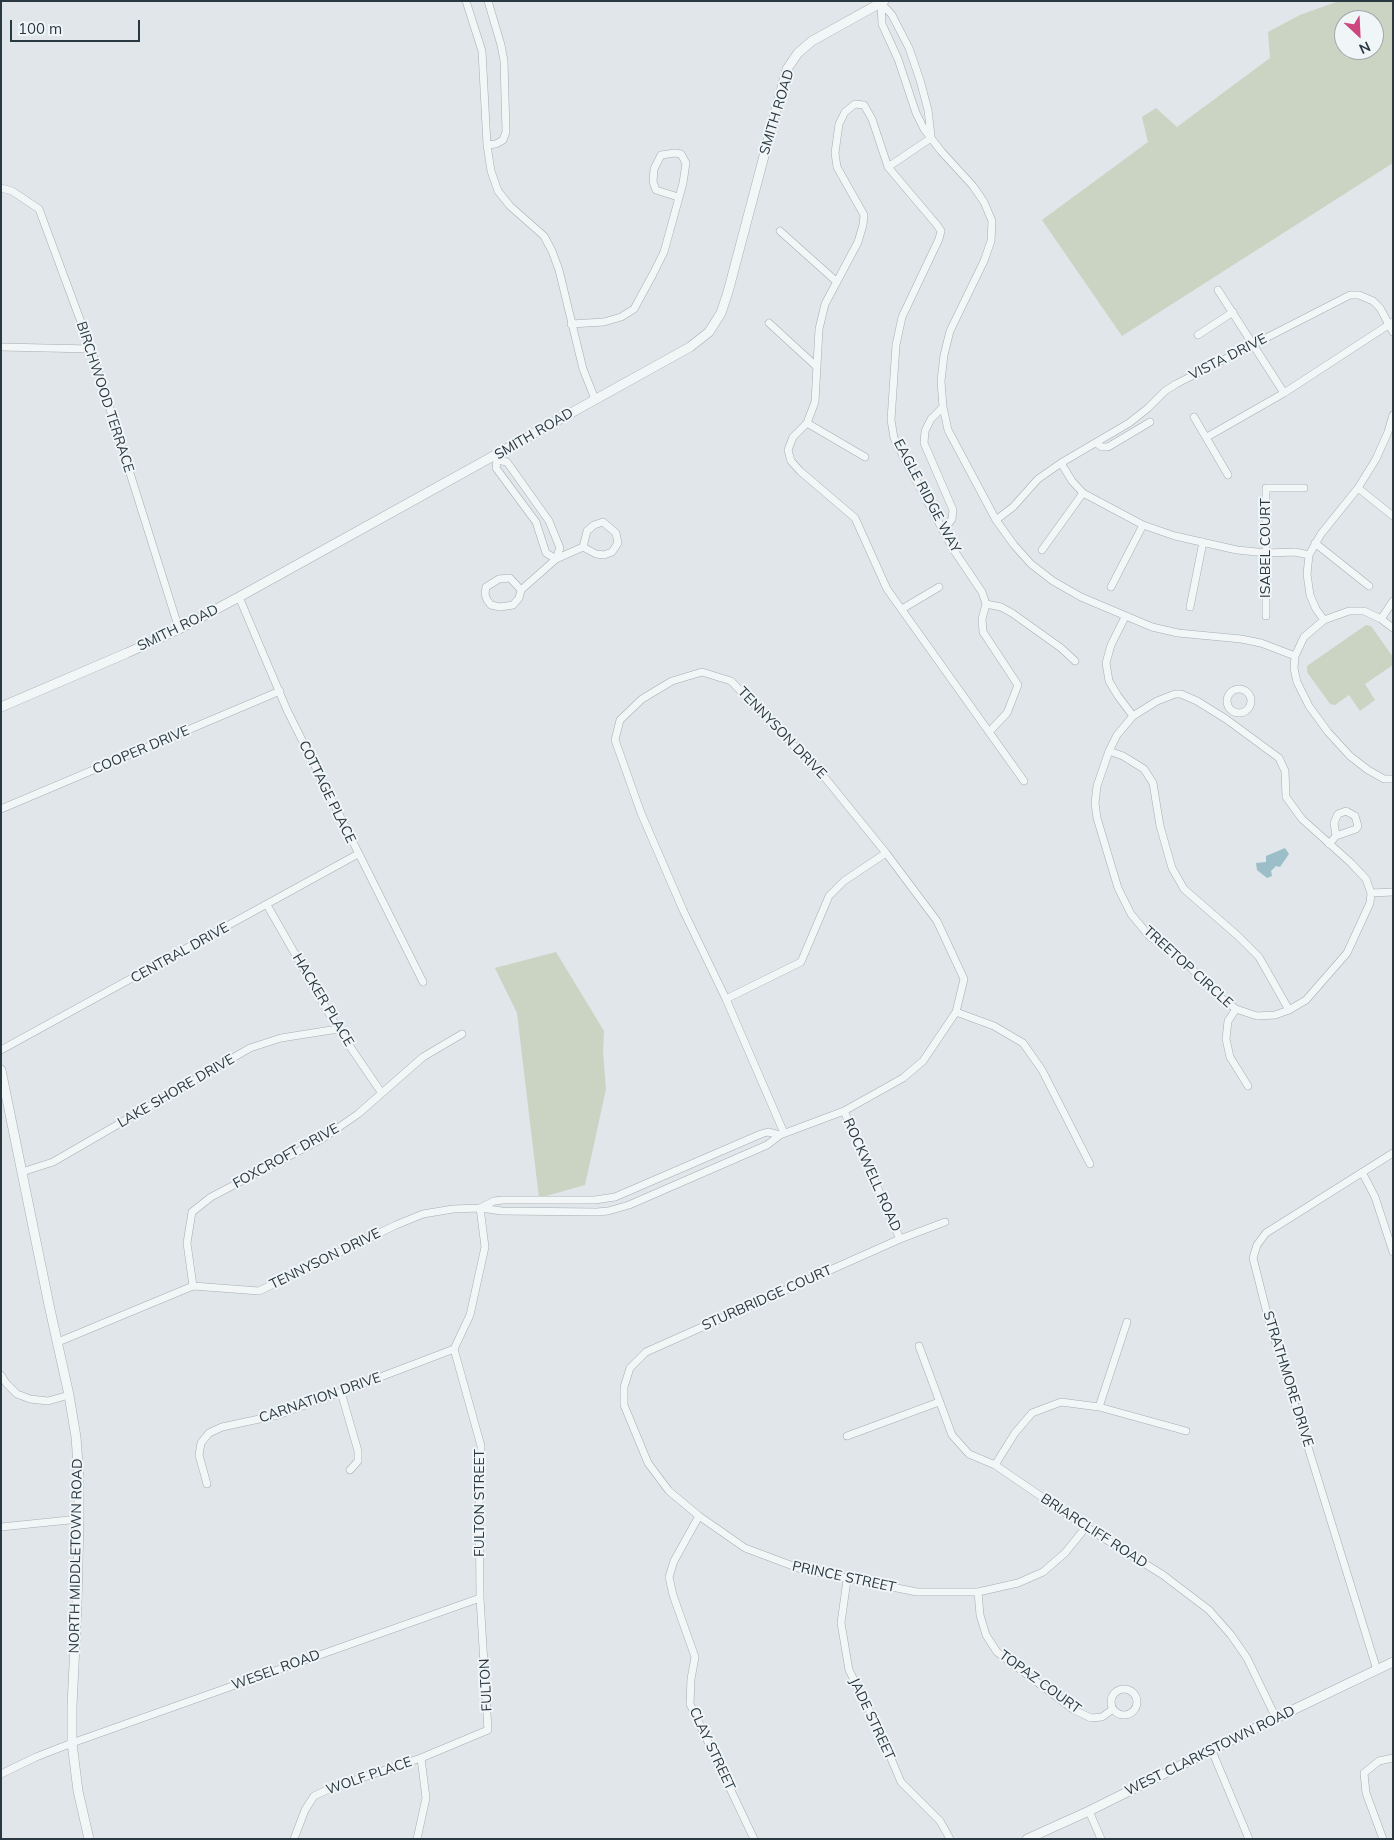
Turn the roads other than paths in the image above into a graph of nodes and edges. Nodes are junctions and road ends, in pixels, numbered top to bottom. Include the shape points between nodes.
1 (466, 1) edge
2 (488, 1) edge
3 (881, 2) edge
4 (932, 138) junction
5 (487, 145) junction
6 (888, 166) junction
7 (1, 188) edge
8 (678, 197) junction
9 (780, 231) dead end
10 (837, 282) junction
11 (1218, 290) dead end
12 (1233, 312) junction
13 (769, 323) dead end
14 (1391, 323) edge
15 (571, 324) junction
16 (1393, 332) edge
17 (1198, 335) dead end
18 (1254, 344) junction
19 (1, 348) edge
20 (91, 349) junction
21 (817, 367) junction
22 (1284, 393) junction
23 (595, 399) junction
24 (943, 407) junction
25 (1393, 415) edge
26 (1194, 417) dead end
27 (1150, 422) dead end
28 (807, 423) junction
29 (1390, 433) edge
30 (1207, 437) junction
31 (1096, 442) junction
32 (865, 457) dead end
33 (496, 458) junction
34 (1061, 463) junction
35 (1228, 475) dead end
36 (523, 486) junction
37 (1304, 488) dead end
38 (1358, 488) junction
39 (513, 491) junction
40 (1083, 493) junction
41 (1393, 516) edge
42 (996, 520) junction
43 (1143, 525) junction
44 (943, 531) junction
45 (1203, 542) junction
46 (1315, 543) junction
47 (583, 547) junction
48 (1042, 550) dead end
49 (1267, 554) junction
50 (1309, 555) junction
51 (556, 559) junction
52 (1369, 586) dead end
53 (939, 587) dead end
54 (1111, 587) dead end
55 (521, 590) junction
56 (239, 598) junction
57 (1393, 601) edge
58 (986, 604) junction
59 (1190, 607) dead end
60 (902, 609) junction
61 (1125, 616) junction
62 (1266, 616) dead end
63 (1381, 618) junction
64 (1324, 620) junction
65 (179, 628) junction
66 (1393, 628) edge
67 (1295, 656) junction
68 (1075, 662) dead end
69 (280, 691) junction
70 (1, 706) edge
71 (1234, 712) dead end
72 (1133, 716) junction
73 (1229, 721) junction
74 (990, 731) junction
75 (1109, 752) junction
76 (1393, 780) edge
77 (1024, 781) dead end
78 (1, 809) edge
79 (1336, 836) dead end
80 (1329, 844) junction
81 (886, 853) junction
82 (358, 854) junction
83 (1393, 892) edge
84 (1371, 893) junction
85 (267, 905) junction
86 (423, 982) dead end
87 (726, 999) junction
88 (1236, 1010) junction
89 (1289, 1010) junction
90 (956, 1012) junction
91 (338, 1029) junction
92 (462, 1034) dead end
93 (1, 1050) edge
94 (1, 1070) edge
95 (1248, 1086) dead end
96 (4, 1091) edge
97 (382, 1092) junction
98 (844, 1111) junction
99 (782, 1134) junction
100 (1393, 1153) edge
101 (1090, 1164) dead end
102 (22, 1172) junction
103 (1362, 1172) junction
104 (480, 1208) junction
105 (945, 1222) dead end
106 (900, 1239) junction
107 (1393, 1252) edge
108 (193, 1286) junction
109 (1127, 1322) dead end
110 (58, 1342) junction
111 (918, 1346) dead end
112 (454, 1349) junction
113 (1, 1375) edge
114 (341, 1392) junction
115 (70, 1396) junction
116 (939, 1402) junction
117 (624, 1405) joint
118 (1099, 1407) junction
119 (1186, 1431) dead end
120 (847, 1436) dead end
121 (995, 1465) junction
122 (350, 1470) dead end
123 (208, 1484) dead end
124 (698, 1516) junction
125 (79, 1519) junction
126 (1, 1527) edge
127 (1086, 1527) junction
128 (847, 1580) junction
129 (978, 1592) junction
130 (480, 1598) junction
131 (1393, 1662) edge
132 (1377, 1670) junction
133 (1113, 1709) dead end
134 (1276, 1718) junction
135 (72, 1743) junction
136 (1212, 1751) junction
137 (421, 1758) junction
138 (1393, 1758) edge
139 (1, 1774) edge
140 (1089, 1811) junction
141 (89, 1839) edge
142 (294, 1839) edge
143 (417, 1839) edge
144 (754, 1839) edge
145 (950, 1839) edge
146 (1027, 1839) edge
147 (1101, 1839) edge
148 (1249, 1839) edge
149 (1383, 1839) edge

1 - 5 street via 482,51
2 - 5 street via 504,61 506,132 503,140
3 - 4 street via 882,24 916,113
3 - 4 street via 892,15 909,48 928,110
3 - 23 street, SMITH ROAD via 812,42 798,53 787,69 728,292 721,313 709,332 690,347
4 - 6 street
4 - 24 street via 984,202 992,221 991,242 984,261 950,331 941,381
5 - 15 street via 498,191 544,236 552,251
6 - 10 street, EAGLE RIDGE WAY via 872,119 864,105 855,104 838,124 835,153 837,167 864,215 863,225 858,242
6 - 44 street, EAGLE RIDGE WAY via 940,231 902,317 896,345 891,406 894,438
7 - 20 street, BIRCHWOOD TERRACE via 12,191 39,209
8 - 8 street via 686,163 681,154 675,152 661,155 654,170 656,190
8 - 15 street via 664,252 634,309 621,318
9 - 10 street
10 - 21 street, EAGLE RIDGE WAY via 825,304 819,329
11 - 12 street
12 - 17 street
12 - 18 street
13 - 21 street
14 - 16 street, VISTA DRIVE
14 - 18 street, VISTA DRIVE via 1374,301 1350,295
14 - 22 street
15 - 23 street
18 - 22 street
18 - 31 street, VISTA DRIVE via 1170,388 1129,423
19 - 20 street
20 - 65 street, BIRCHWOOD TERRACE
21 - 28 street, EAGLE RIDGE WAY via 815,402
22 - 30 street
23 - 33 street, SMITH ROAD
24 - 42 street via 948,430
24 - 44 street via 931,419 924,443 953,510 952,520
25 - 29 street
26 - 30 street
27 - 31 street via 1108,447
28 - 32 street
28 - 60 street, EAGLE RIDGE WAY via 793,437 788,450 791,461 855,518 887,589
29 - 38 street
30 - 35 street
31 - 34 street, VISTA DRIVE
33 - 36 street via 507,462
33 - 39 street via 496,468
33 - 56 street, SMITH ROAD
34 - 40 street
34 - 42 street, VISTA DRIVE via 1038,479 1013,507
36 - 39 street
36 - 51 street via 549,521 560,548
37 - 49 street, ISABEL COURT via 1266,488
38 - 41 street
38 - 46 street
39 - 51 street via 536,522 546,552
40 - 43 street
40 - 48 street
42 - 61 street via 1031,564 1053,581
43 - 45 street
43 - 54 street
44 - 58 street, EAGLE RIDGE WAY via 982,592
45 - 49 street
45 - 59 street
46 - 50 street
46 - 52 street
47 - 47 street via 596,554 612,552 618,542 616,533 603,522 594,525 586,531
47 - 51 street
49 - 50 street via 1296,552
49 - 62 street, ISABEL COURT
50 - 64 street via 1306,574 1310,595
51 - 55 street
53 - 60 street
55 - 55 street via 510,578 499,579 486,587 485,594 492,605 509,607 519,598
56 - 65 street, SMITH ROAD
56 - 69 street, COTTAGE PLACE
57 - 63 street
58 - 68 street via 1012,613
58 - 74 street via 983,632 1018,685 1006,713
60 - 74 street, EAGLE RIDGE WAY
61 - 67 street via 1178,633 1262,643
61 - 72 street via 1106,663 1109,680
63 - 64 street via 1364,611 1350,611
63 - 66 street
64 - 67 street via 1304,637
65 - 70 street, SMITH ROAD
67 - 76 street via 1297,682 1328,732 1368,770
69 - 78 street, COOPER DRIVE
69 - 82 street, COTTAGE PLACE
71 - 73 street
72 - 73 street, TREETOP CIRCLE via 1157,701 1181,694
72 - 75 street, TREETOP CIRCLE
73 - 80 street, TREETOP CIRCLE via 1279,758 1284,771 1286,796 1302,819
74 - 77 street, EAGLE RIDGE WAY
75 - 88 street, TREETOP CIRCLE via 1095,803 1118,888 1150,937 1181,958
75 - 89 street via 1144,769 1153,783 1160,826 1172,868 1184,889 1259,958
79 - 80 street
80 - 84 street, TREETOP CIRCLE via 1366,879
81 - 87 street via 844,881 829,896 801,962
81 - 87 street, TENNYSON DRIVE via 826,779 731,681 702,672 672,681 642,699 620,720 615,740 649,831
81 - 90 street, TENNYSON DRIVE via 937,921 964,979
82 - 85 street, CENTRAL DRIVE
82 - 86 street, COTTAGE PLACE
83 - 84 street
84 - 89 street, TREETOP CIRCLE via 1370,903 1347,952 1306,1000
85 - 91 street, HACKER PLACE
85 - 93 street, CENTRAL DRIVE
87 - 99 street, TENNYSON DRIVE
88 - 89 street, TREETOP CIRCLE via 1257,1016
88 - 95 street via 1228,1021 1226,1039 1230,1056
90 - 98 street, TENNYSON DRIVE via 924,1061 903,1078
90 - 101 street via 994,1026 1023,1043 1042,1070
91 - 97 street, HACKER PLACE
91 - 102 street, LAKE SHORE DRIVE via 281,1038 250,1048 53,1162
92 - 97 street, FOXCROFT DRIVE via 423,1057
94 - 96 street, NORTH MIDDLETOWN ROAD
96 - 102 street, NORTH MIDDLETOWN ROAD
97 - 108 street, FOXCROFT DRIVE via 358,1114 322,1138 211,1197 192,1212 187,1243
98 - 99 street, TENNYSON DRIVE
98 - 106 street, ROCKWELL ROAD
99 - 104 street, TENNYSON DRIVE via 761,1134 615,1198 503,1200
99 - 104 street, TENNYSON DRIVE via 767,1145 619,1208 597,1212
100 - 103 street, STRATHMORE DRIVE
102 - 110 street, NORTH MIDDLETOWN ROAD
103 - 107 street via 1376,1197
103 - 132 street, STRATHMORE DRIVE via 1266,1233 1253,1258 1269,1321
104 - 108 street, TENNYSON DRIVE via 423,1214 259,1291
104 - 112 street via 486,1247 470,1315
105 - 106 street, STURBRIDGE COURT
106 - 117 street, STURBRIDGE COURT via 646,1352 630,1368 624,1387
108 - 110 street, TENNYSON DRIVE
109 - 118 street
110 - 115 street, NORTH MIDDLETOWN ROAD
111 - 116 street, BRIARCLIFF ROAD
112 - 114 street, CARNATION DRIVE
112 - 130 street, FULTON STREET via 481,1446 478,1488
113 - 115 street via 17,1394 30,1399 48,1401
114 - 122 street via 358,1451 358,1461
114 - 123 street, CARNATION DRIVE via 278,1415 222,1427 209,1433 201,1443 199,1455
115 - 125 street, NORTH MIDDLETOWN ROAD via 77,1445
116 - 120 street
116 - 121 street, BRIARCLIFF ROAD via 952,1435 969,1454
117 - 124 street, PRINCE STREET via 648,1464 668,1491
118 - 119 street
118 - 121 street via 1061,1402 1032,1413
121 - 127 street, BRIARCLIFF ROAD
124 - 128 street, PRINCE STREET via 745,1548 801,1569
124 - 144 street, CLAY STREET via 669,1577 695,1657 690,1704
125 - 126 street
125 - 135 street, NORTH MIDDLETOWN ROAD
127 - 129 street, PRINCE STREET via 1065,1553 1043,1572
127 - 134 street, BRIARCLIFF ROAD via 1209,1610 1247,1658
128 - 129 street, PRINCE STREET via 917,1592
128 - 145 street, JADE STREET via 841,1623 849,1670 901,1782 940,1822
129 - 133 street, TOPAZ COURT via 986,1635 997,1652 1074,1710 1091,1718 1102,1717
130 - 135 street, WESEL ROAD
130 - 137 street, FULTON via 488,1730
131 - 132 street, WEST CLARKSTOWN ROAD
132 - 134 street, WEST CLARKSTOWN ROAD
134 - 136 street, WEST CLARKSTOWN ROAD
135 - 139 street, WESEL ROAD
135 - 141 street, NORTH MIDDLETOWN ROAD
136 - 140 street, WEST CLARKSTOWN ROAD
136 - 148 street
137 - 142 street, WOLF PLACE via 314,1796
137 - 143 street, WOLF PLACE via 426,1798
138 - 149 street via 1379,1761 1364,1773 1366,1793
140 - 146 street, WEST CLARKSTOWN ROAD
140 - 147 street

